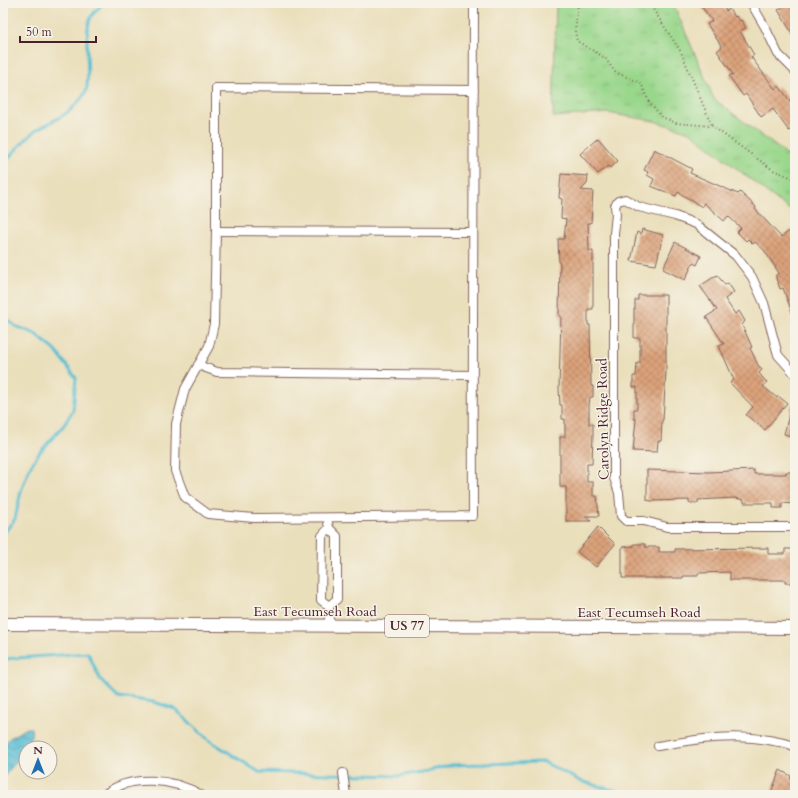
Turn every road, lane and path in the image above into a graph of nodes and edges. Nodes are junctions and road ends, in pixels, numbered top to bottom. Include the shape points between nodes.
1 (474, 3) edge
2 (578, 3) edge
3 (649, 3) edge
4 (751, 3) edge
5 (795, 71) edge
6 (474, 90) junction
7 (712, 126) junction
8 (795, 179) edge
9 (216, 231) junction
10 (473, 232) junction
11 (198, 365) junction
12 (795, 374) edge
13 (472, 375) junction
14 (328, 518) junction
15 (795, 527) edge
16 (329, 528) junction
17 (329, 606) junction
18 (3, 624) edge
19 (329, 626) junction
20 (795, 628) edge
21 (658, 746) dead end
22 (795, 747) edge
23 (343, 773) dead end
24 (104, 795) edge
25 (201, 795) edge
26 (346, 795) edge

1 - 6 street
2 - 7 path via 575,32 577,41 605,58 615,72 641,83 649,102 662,117 676,123
3 - 7 path via 681,52
4 - 5 street via 778,54
6 - 9 street via 216,88
6 - 10 street
7 - 8 path via 773,170
9 - 10 street
9 - 11 street via 214,324 209,346
10 - 13 street
11 - 13 street via 217,372
11 - 14 street via 185,389 176,424 175,471 185,497 208,514 254,518
12 - 15 street, Carolyn Ridge Road via 778,355 764,303 752,277 736,256 696,224 639,207 625,199 618,201 615,206 614,234 614,478 619,493 621,516 626,521 644,521 667,527
13 - 14 street via 473,516
14 - 16 street
16 - 17 street via 322,536 321,600
16 - 17 street via 337,536 337,599
17 - 19 street
18 - 19 main road, East Tecumseh Road / US 77
19 - 20 main road, East Tecumseh Road / US 77
21 - 22 street via 724,737 759,738
23 - 26 street
24 - 25 street via 120,786 144,781 180,785

